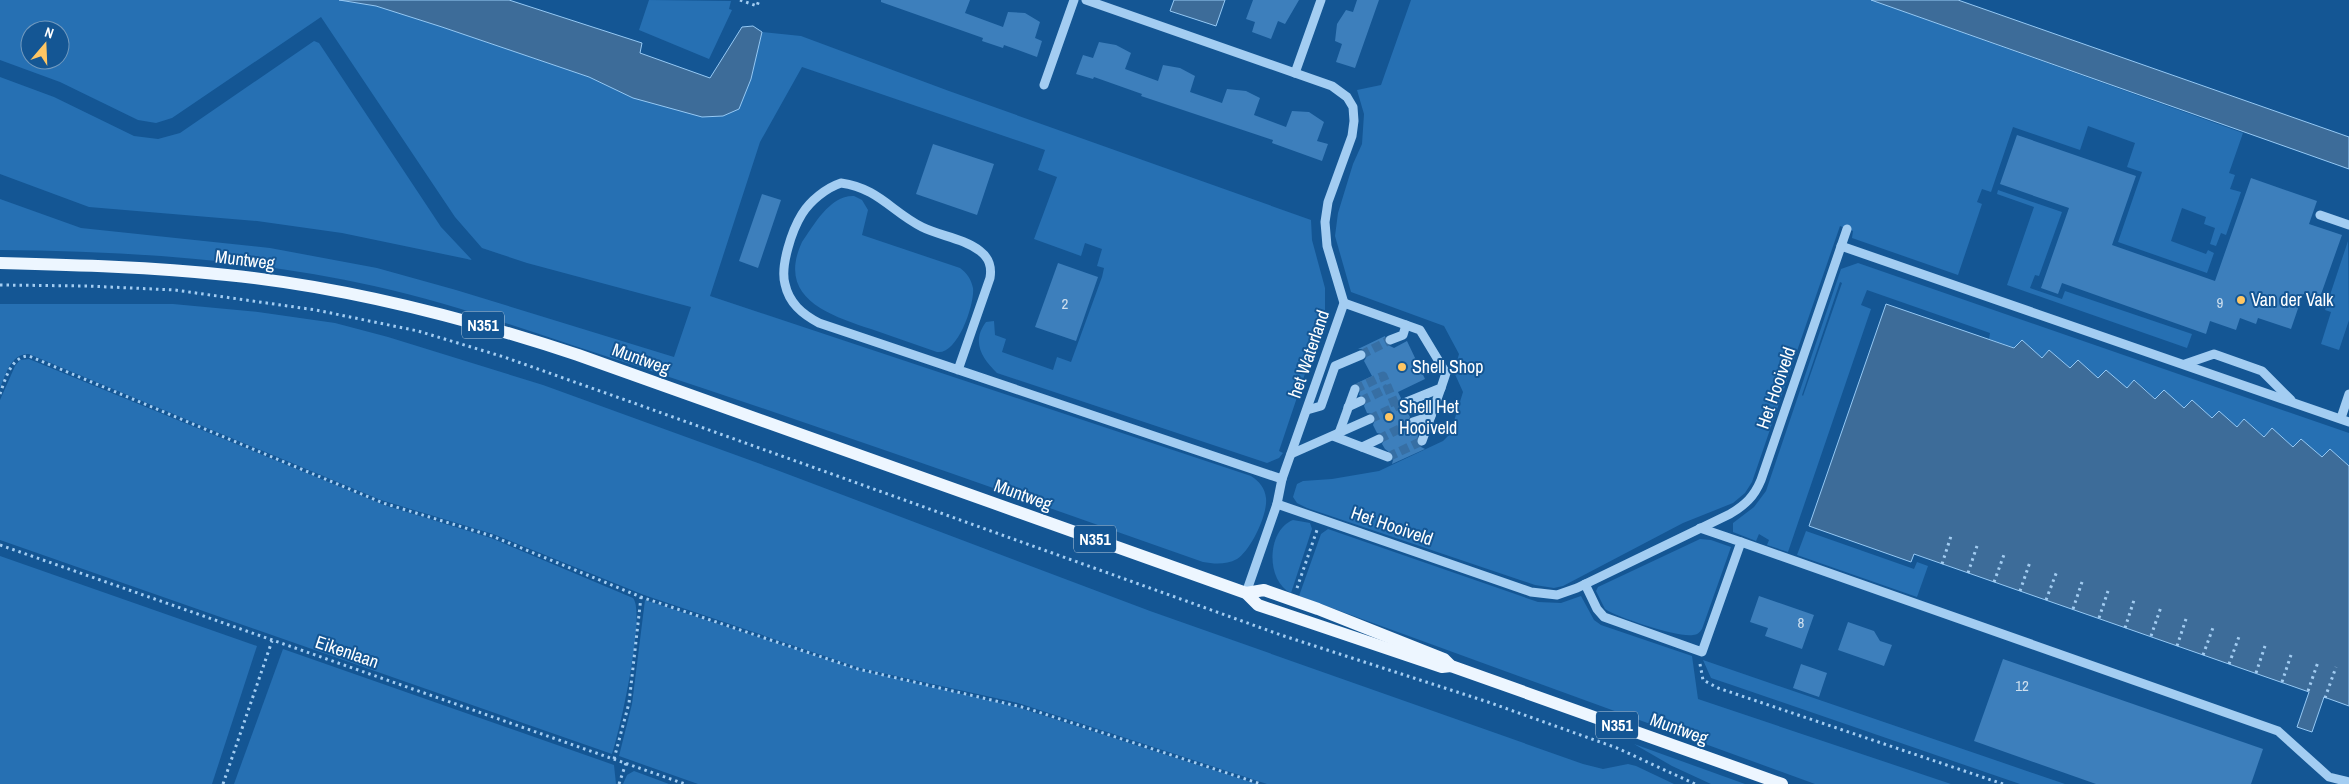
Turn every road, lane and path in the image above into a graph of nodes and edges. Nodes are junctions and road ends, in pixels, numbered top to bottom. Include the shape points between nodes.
1 (740, 0) edge
2 (759, 0) edge
3 (1074, 0) edge
4 (1086, 0) edge
5 (1321, 0) edge
6 (1295, 73) junction
7 (1044, 85) dead end
8 (2320, 214) dead end
9 (2349, 225) edge
10 (1847, 229) dead end
11 (1841, 246) junction
12 (0, 263) edge
13 (0, 285) edge
14 (1344, 303) junction
15 (1406, 325) junction
16 (1390, 340) tunnel mouth
17 (1361, 355) tunnel mouth
18 (2185, 364) junction
19 (958, 370) junction
20 (1441, 388) junction
21 (1355, 389) tunnel mouth
22 (0, 394) edge
23 (2349, 394) edge
24 (1361, 401) tunnel mouth
25 (2292, 401) junction
26 (1404, 403) tunnel mouth
27 (1348, 407) junction
28 (1307, 410) junction
29 (1431, 416) junction
30 (1370, 419) tunnel mouth
31 (2345, 420) edge
32 (1414, 422) tunnel mouth
33 (1336, 435) junction
34 (1379, 439) tunnel mouth
35 (1422, 441) dead end
36 (1362, 447) junction
37 (1291, 454) junction
38 (1388, 458) dead end
39 (1282, 479) junction
40 (1277, 504) junction
41 (1319, 526) dead end
42 (1700, 528) junction
43 (1952, 533) dead end
44 (1740, 542) junction
45 (1978, 543) dead end
46 (0, 545) edge
47 (2005, 552) dead end
48 (2030, 562) dead end
49 (1942, 564) dead end
50 (2057, 571) dead end
51 (1968, 573) dead end
52 (2083, 579) dead end
53 (1994, 582) dead end
54 (1585, 584) junction
55 (2109, 588) dead end
56 (2020, 591) dead end
57 (1246, 593) junction
58 (1295, 594) dead end
59 (642, 597) junction
60 (2135, 597) dead end
61 (2046, 600) dead end
62 (2161, 607) dead end
63 (2073, 609) dead end
64 (2187, 616) dead end
65 (2099, 618) dead end
66 (2214, 625) dead end
67 (2125, 628) dead end
68 (2240, 634) dead end
69 (2151, 636) dead end
70 (272, 641) junction
71 (2266, 643) dead end
72 (2177, 646) dead end
73 (2292, 652) dead end
74 (2203, 655) dead end
75 (1700, 659) dead end
76 (2318, 662) dead end
77 (2229, 664) dead end
78 (2336, 667) dead end
79 (2256, 673) dead end
80 (2282, 682) dead end
81 (2308, 691) dead end
82 (2325, 698) dead end
83 (614, 759) junction
84 (626, 763) junction
85 (2349, 782) edge
86 (223, 784) edge
87 (620, 784) edge
88 (685, 784) edge
89 (1261, 784) edge
90 (1695, 784) edge
91 (1782, 784) edge
92 (2003, 784) edge

1 - 2 path via 757,6
3 - 7 street
4 - 6 street, het Waterland
5 - 6 street
6 - 14 street, het Waterland via 1337,88 1353,107 1354,129 1328,202 1325,222 1327,246
8 - 9 street
10 - 11 street, Het Hooiveld
11 - 18 street
11 - 42 street, Het Hooiveld via 1758,489 1743,506
12 - 57 main road, Muntweg / N351 via 120,266 228,274 343,292 467,320 578,355
13 - 90 path via 175,290 316,310 418,331 504,357 1281,636 1590,738
14 - 15 street
14 - 28 street, het Waterland
15 - 16 street via 1403,335
15 - 20 street via 1420,330 1446,373
17 - 28 street via 1335,366 1321,406
18 - 25 street
18 - 25 street via 2214,354 2262,371
19 - 19 street via 990,278 991,269 986,257 971,245 920,226 877,194 863,188 841,183 820,195 801,214 784,267 784,283 797,308 819,323
19 - 39 street
20 - 26 street
20 - 29 street
21 - 27 street
22 - 59 path via 14,363 18,358 29,356 383,503 492,536
23 - 31 street
24 - 27 street
25 - 31 street
27 - 33 street
28 - 37 street, het Waterland
29 - 32 street
29 - 35 street
30 - 33 street
33 - 36 street
33 - 37 street
34 - 36 street
36 - 38 street
37 - 39 street, het Waterland
39 - 40 street, het Waterland
40 - 54 street, Het Hooiveld via 1531,592 1557,595
40 - 57 street
41 - 58 path
42 - 44 street
42 - 54 street, Het Hooiveld
43 - 49 path
44 - 54 street via 1702,652 1604,617
44 - 85 street via 2278,731 2329,777
45 - 51 path
46 - 70 path, Eikenlaan
47 - 53 path
48 - 56 path
50 - 61 path
52 - 63 path
55 - 65 path
57 - 91 main road, Muntweg / N351 via 1258,606 1442,667 1451,666
59 - 83 path via 631,691
59 - 89 path via 858,669 1026,708
60 - 67 path
62 - 69 path
64 - 72 path
66 - 74 path
68 - 77 path
70 - 83 path, Eikenlaan
70 - 86 path
71 - 79 path
73 - 80 path
75 - 92 path via 1704,680 1718,688
76 - 81 path
78 - 82 path
83 - 84 path, Eikenlaan
84 - 87 path
84 - 88 path, Eikenlaan

